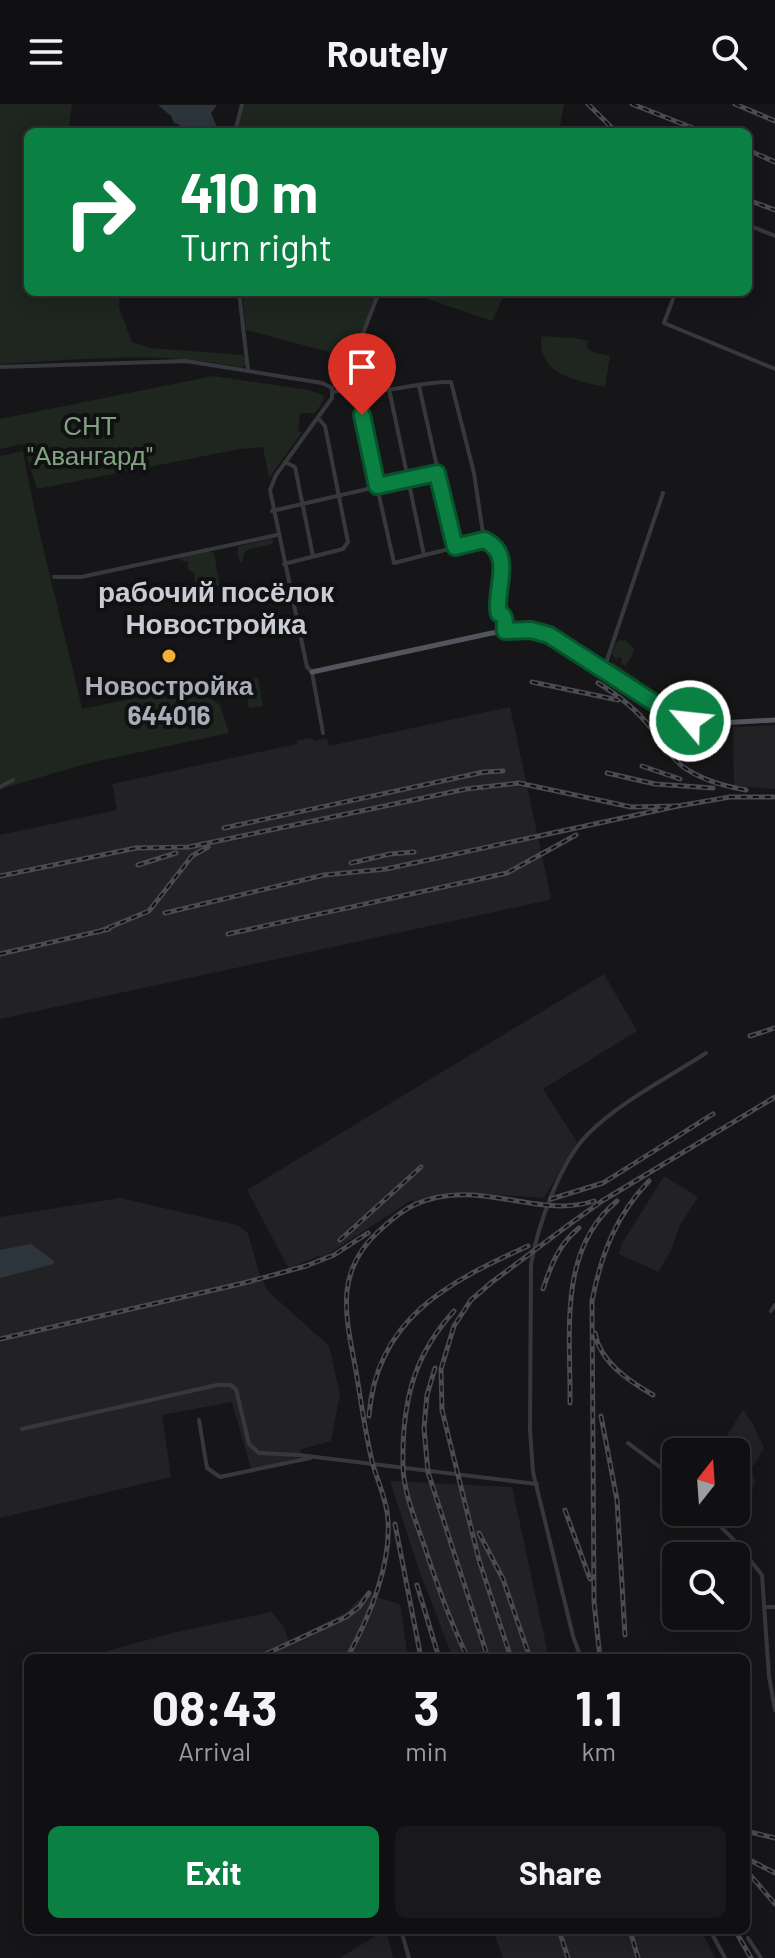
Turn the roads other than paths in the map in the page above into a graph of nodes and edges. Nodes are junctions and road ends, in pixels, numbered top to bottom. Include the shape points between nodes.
1 (242, 104) edge
2 (236, 128) edge
3 (752, 227) edge
4 (775, 236) edge
5 (239, 296) edge
6 (377, 296) edge
7 (673, 299) dead end
8 (0, 367) edge
9 (775, 369) edge
10 (248, 370) junction
11 (419, 386) junction
12 (342, 388) junction
13 (389, 389) junction
14 (334, 392) junction
15 (356, 392) junction
16 (318, 418) junction
17 (285, 462) junction
18 (437, 473) junction
19 (407, 479) junction
20 (377, 486) junction
21 (663, 493) dead end
22 (340, 494) junction
23 (302, 503) junction
24 (272, 511) junction
25 (277, 535) junction
26 (484, 540) junction
27 (455, 547) junction
28 (313, 556) junction
29 (425, 556) junction
30 (284, 564) junction
31 (54, 577) dead end
32 (505, 631) junction
33 (604, 669) junction
34 (312, 672) junction
35 (775, 720) edge
36 (323, 733) dead end
37 (13, 780) dead end
38 (0, 787) edge
39 (706, 1053) dead end
40 (775, 1305) edge
41 (771, 1311) dead end
42 (199, 1420) dead end
43 (22, 1429) dead end
44 (628, 1443) dead end
45 (312, 1458) junction
46 (662, 1468) edge
47 (537, 1484) junction
48 (720, 1526) edge
49 (766, 1607) junction
50 (775, 1607) edge
51 (580, 1654) edge
52 (772, 1681) edge
53 (775, 1710) edge
54 (402, 1934) edge
55 (712, 1934) edge
56 (748, 1938) dead end
57 (409, 1958) edge
58 (725, 1958) edge
59 (761, 1958) edge

1 - 2 street
3 - 4 street
5 - 10 street
6 - 12 street
7 - 9 street via 664,323
8 - 10 street via 173,360
10 - 14 street via 322,383
11 - 13 street
11 - 18 street
11 - 26 street via 451,382
12 - 14 street
12 - 15 street
13 - 15 street
13 - 19 street
14 - 16 street
15 - 20 street
16 - 17 street
16 - 22 street via 325,426
17 - 23 street via 295,467
17 - 24 street via 270,490
18 - 19 street
18 - 27 street
19 - 20 street
19 - 29 street
20 - 22 street
20 - 29 street via 394,563
21 - 33 street
22 - 23 street
22 - 28 street via 348,542 343,549
23 - 24 street
23 - 28 street
24 - 25 street
25 - 30 street
25 - 31 street via 81,577
26 - 27 street
26 - 32 street via 499,552 498,607
27 - 29 street
28 - 30 street
30 - 34 street
32 - 33 main road via 549,635
32 - 34 main road
33 - 35 main road via 690,721
34 - 36 street
37 - 38 street
39 - 47 street via 585,1136 544,1218 531,1264 530,1430
40 - 41 street
42 - 45 street via 207,1468 220,1477
43 - 45 street via 230,1385 236,1389 255,1452
44 - 46 street
45 - 47 street
47 - 51 street
48 - 49 street via 759,1570
49 - 50 street
49 - 52 street
52 - 53 street
54 - 57 street
55 - 58 street
56 - 59 street

